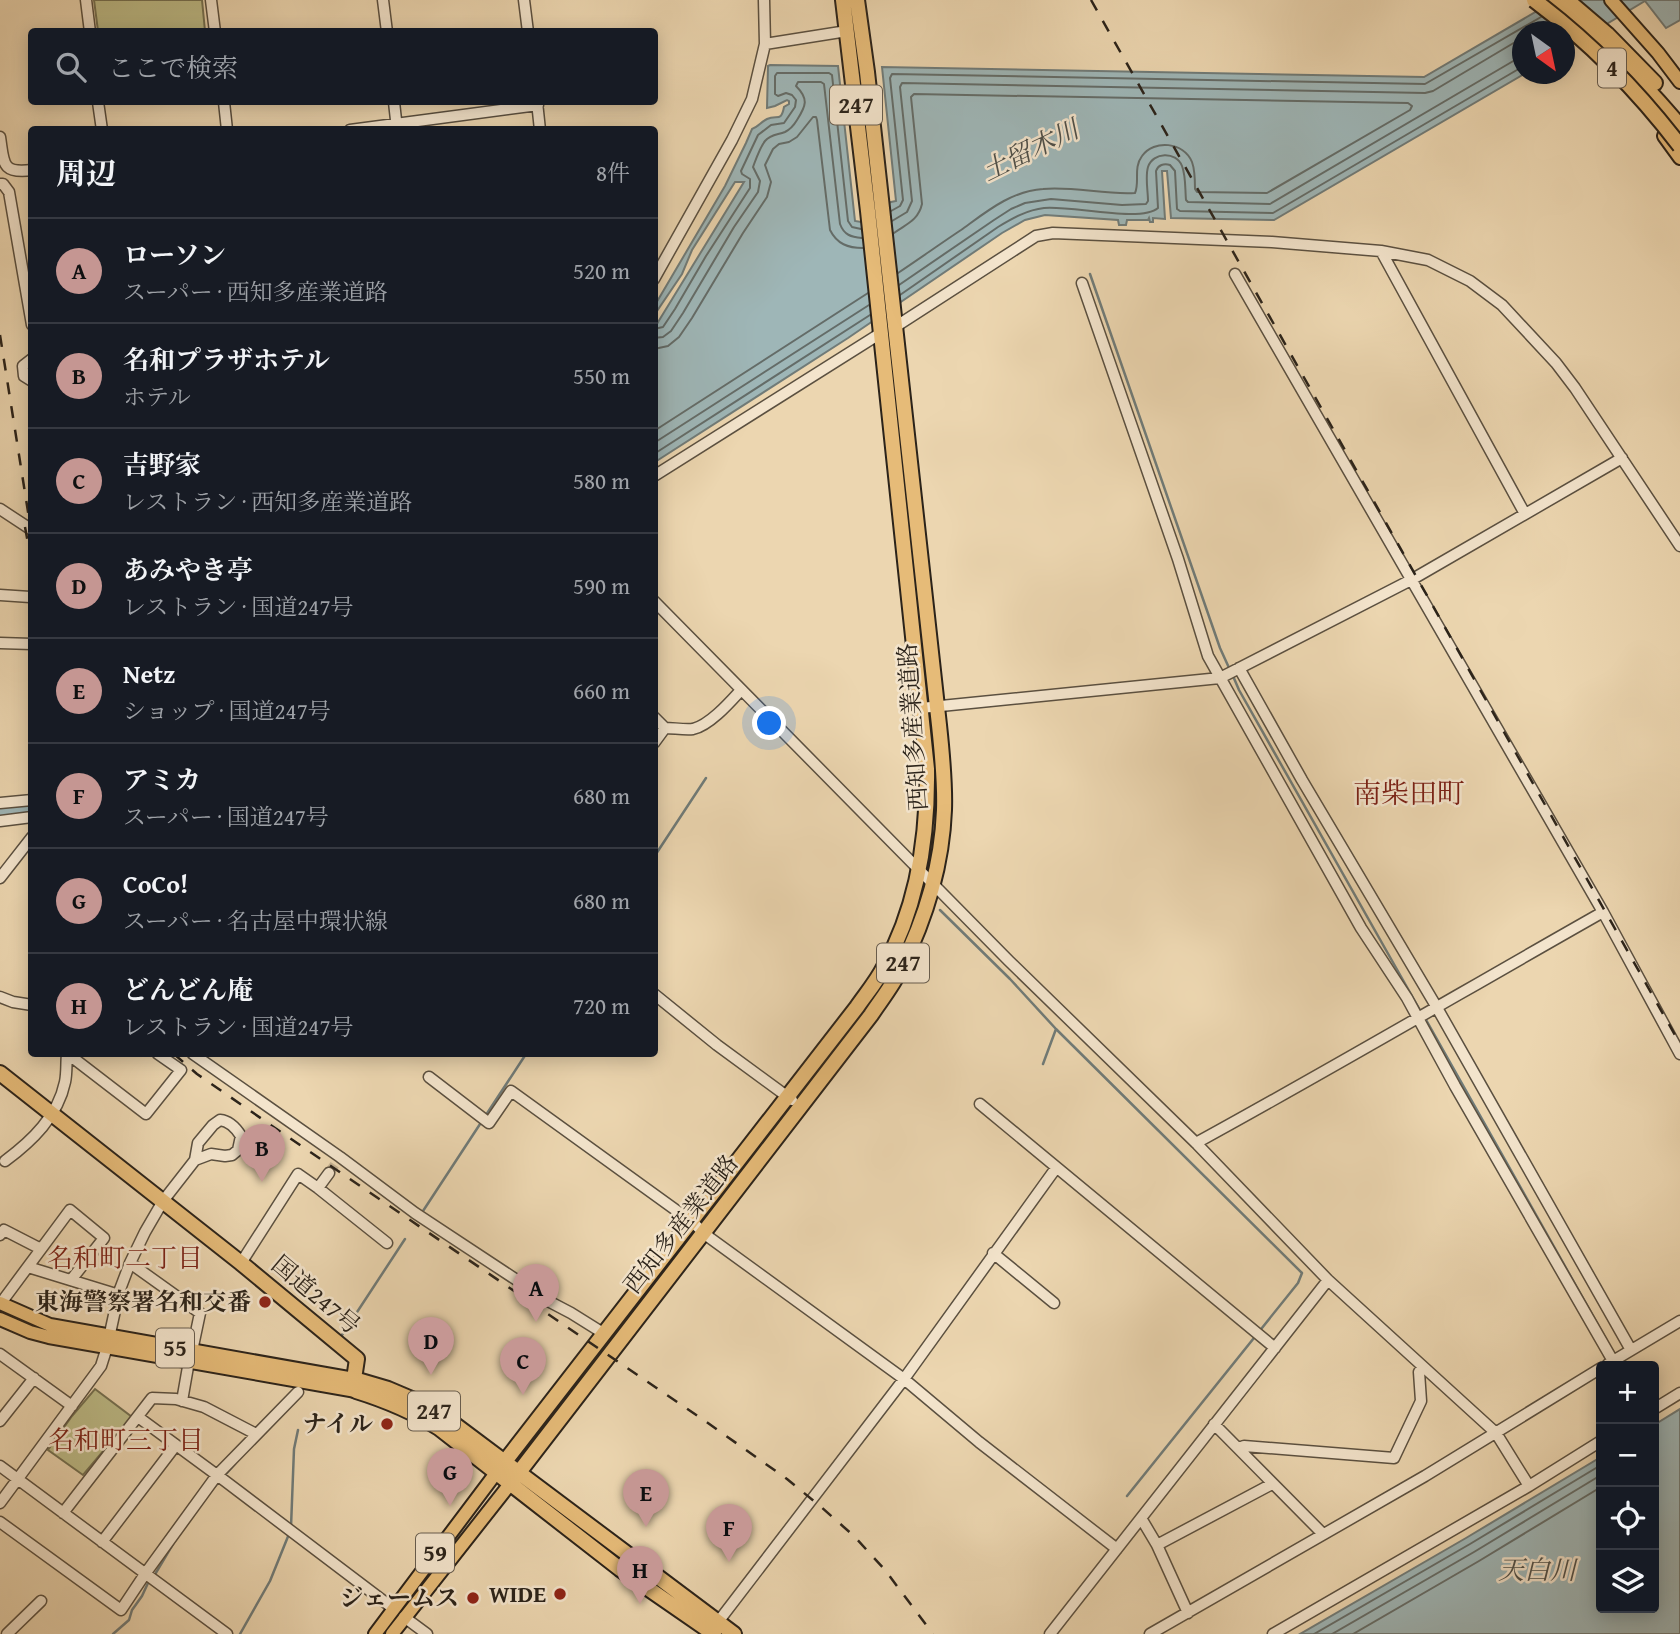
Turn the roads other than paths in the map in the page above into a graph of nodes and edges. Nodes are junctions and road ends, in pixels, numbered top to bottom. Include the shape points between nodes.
1 (86, 0) edge
2 (211, 0) edge
3 (383, 0) edge
4 (524, 0) edge
5 (764, 0) edge
6 (843, 0) edge
7 (858, 0) edge
8 (1551, 0) edge
9 (1567, 0) edge
10 (1611, 0) edge
11 (1529, 2) edge
12 (90, 28) edge
13 (214, 28) edge
14 (386, 28) edge
15 (528, 28) edge
16 (855, 30) junction
17 (765, 44) junction
18 (1680, 82) edge
19 (1626, 88) junction
20 (98, 105) edge
21 (224, 105) edge
22 (394, 105) edge
23 (532, 105) edge
24 (538, 105) edge
25 (1680, 113) edge
26 (101, 126) edge
27 (227, 126) edge
28 (397, 126) edge
29 (403, 126) edge
30 (540, 126) edge
31 (1680, 126) edge
32 (0, 137) edge
33 (1680, 144) edge
34 (1680, 158) edge
35 (28, 170) edge
36 (0, 184) edge
37 (1381, 251) junction
38 (27, 266) edge
39 (658, 271) edge
40 (1235, 274) dead end
41 (1082, 283) dead end
42 (888, 326) junction
43 (28, 362) edge
44 (28, 378) edge
45 (1622, 458) junction
46 (658, 473) edge
47 (0, 509) edge
48 (1525, 514) junction
49 (28, 527) edge
50 (1680, 546) edge
51 (1411, 580) junction
52 (0, 596) edge
53 (28, 597) edge
54 (658, 605) edge
55 (0, 643) edge
56 (28, 644) edge
57 (1239, 668) junction
58 (1220, 678) junction
59 (741, 690) junction
60 (937, 706) junction
61 (921, 708) junction
62 (658, 722) edge
63 (665, 728) junction
64 (658, 738) edge
65 (28, 800) edge
66 (0, 803) edge
67 (28, 818) edge
68 (0, 821) edge
69 (28, 842) edge
70 (920, 869) junction
71 (0, 878) edge
72 (933, 883) junction
73 (1603, 912) junction
74 (658, 996) edge
75 (0, 997) edge
76 (28, 1004) edge
77 (1436, 1006) junction
78 (1418, 1017) junction
79 (1680, 1054) edge
80 (67, 1057) edge
81 (71, 1057) edge
82 (162, 1057) edge
83 (197, 1057) edge
84 (0, 1073) edge
85 (429, 1077) dead end
86 (787, 1097) junction
87 (980, 1104) dead end
88 (802, 1107) junction
89 (53, 1113) junction
90 (1196, 1143) junction
91 (195, 1160) junction
92 (5, 1161) dead end
93 (1056, 1168) junction
94 (329, 1172) tunnel mouth
95 (318, 1188) junction
96 (163, 1201) junction
97 (691, 1220) junction
98 (703, 1232) junction
99 (0, 1235) edge
100 (387, 1243) dead end
101 (41, 1249) junction
102 (993, 1253) junction
103 (130, 1263) junction
104 (241, 1263) junction
105 (28, 1267) junction
106 (71, 1280) junction
107 (1328, 1280) junction
108 (119, 1295) junction
109 (0, 1303) edge
110 (1054, 1303) dead end
111 (0, 1319) edge
112 (1680, 1321) edge
113 (603, 1333) junction
114 (108, 1341) junction
115 (1275, 1348) junction
116 (1631, 1350) junction
117 (0, 1354) edge
118 (191, 1356) junction
119 (1604, 1361) edge
120 (1613, 1361) edge
121 (1422, 1367) junction
122 (1596, 1371) edge
123 (34, 1378) junction
124 (904, 1380) junction
125 (355, 1385) junction
126 (298, 1392) dead end
127 (1680, 1393) edge
128 (182, 1401) junction
129 (72, 1406) junction
130 (1659, 1406) edge
131 (138, 1417) junction
132 (0, 1421) edge
133 (1214, 1424) junction
134 (1496, 1433) junction
135 (256, 1434) junction
136 (1596, 1444) edge
137 (176, 1445) junction
138 (1239, 1448) junction
139 (0, 1466) edge
140 (500, 1467) junction
141 (220, 1477) junction
142 (18, 1479) junction
143 (514, 1479) junction
144 (1272, 1484) junction
145 (1529, 1486) junction
146 (0, 1503) edge
147 (63, 1513) junction
148 (1141, 1518) junction
149 (0, 1522) edge
150 (1323, 1534) junction
151 (102, 1542) junction
152 (1157, 1545) junction
153 (1117, 1549) junction
154 (145, 1574) junction
155 (41, 1601) dead end
156 (394, 1609) junction
157 (1188, 1613) junction
158 (404, 1617) junction
159 (713, 1631) edge
160 (7, 1634) edge
161 (228, 1634) edge
162 (375, 1634) edge
163 (392, 1634) edge
164 (427, 1634) edge
165 (734, 1634) edge
166 (1050, 1634) edge
167 (1150, 1634) edge
168 (1273, 1634) edge

1 - 12 street
2 - 13 street
3 - 14 street
4 - 15 street
5 - 17 street
6 - 16 highway, 西知多産業道路 / 247
7 - 16 highway, 西知多産業道路 / 247
8 - 31 highway via 1618,59
9 - 25 highway, 4 via 1636,62
10 - 18 main road
11 - 19 main road
11 - 33 highway, 4, bridge via 1603,58
16 - 17 street
16 - 42 highway, 西知多産業道路 / 247 via 881,202
16 - 42 highway, 西知多産業道路 / 247 via 868,211
17 - 39 street via 752,99
19 - 33 highway
19 - 34 main road
20 - 26 street
21 - 27 street
22 - 28 street
23 - 29 street
24 - 30 street
32 - 35 street via 7,167
36 - 38 street via 9,192
37 - 42 street via 1053,233 1036,236
37 - 45 street via 1428,260 1470,281 1502,305 1556,363
37 - 48 street
40 - 51 street
41 - 58 street via 1208,656
42 - 46 street
42 - 60 highway, 西知多産業道路 / 247
42 - 61 highway, 西知多産業道路 / 247
43 - 44 street via 23,366
45 - 48 street
45 - 50 street
47 - 49 street
48 - 51 street
51 - 57 street
51 - 73 street
52 - 53 street
54 - 59 street
55 - 56 street
57 - 58 street
57 - 77 street
58 - 60 street
58 - 78 street via 1361,928
59 - 63 street via 702,725
59 - 70 street
60 - 61 street
60 - 72 highway, 西知多産業道路 / 247 via 944,813
61 - 70 highway, 西知多産業道路 / 247 via 927,803
62 - 63 street
63 - 64 street
65 - 66 street
67 - 68 street
69 - 71 street
70 - 72 street
70 - 86 highway, 西知多産業道路 / 247 via 904,923 884,967
72 - 88 highway, 西知多産業道路 / 247 via 921,925 899,972
72 - 90 street
73 - 77 street
73 - 79 street
74 - 86 street
75 - 76 street
77 - 78 street
77 - 116 street
78 - 90 street
78 - 119 street
80 - 89 street via 66,1079
81 - 82 street via 146,1114 181,1070
83 - 113 street via 415,1213
84 - 89 highway, 国道247号
85 - 97 street via 489,1122 511,1091
86 - 88 street
86 - 97 highway, 西知多産業道路 / 247
87 - 93 street
88 - 98 highway, 西知多産業道路 / 247
89 - 92 street via 41,1130
89 - 96 highway, 国道247号
90 - 107 street
91 - 91 street via 198,1143 220,1120 242,1136 232,1154
91 - 96 street
93 - 102 street
93 - 115 street
94 - 95 street
95 - 100 street
95 - 104 street via 298,1174
96 - 103 street
96 - 104 highway, 国道247号
97 - 98 street
97 - 113 highway, 西知多産業道路 / 247
98 - 124 street
98 - 143 highway, 西知多産業道路 / 247
99 - 101 street via 4,1230
101 - 105 street
101 - 106 street via 70,1210 104,1238
102 - 110 street
102 - 124 street
103 - 108 street
103 - 118 street via 200,1313
104 - 125 highway, 国道247号 via 357,1359
105 - 106 street
105 - 109 street
106 - 108 street
107 - 115 street
107 - 121 street
108 - 114 street
109 - 114 main road, 55 via 50,1325
111 - 114 main road, 55 via 40,1334
112 - 116 street
113 - 140 highway, 西知多産業道路 / 247
114 - 118 main road, 55
114 - 129 street via 101,1366
115 - 133 street
116 - 120 street
117 - 123 street
118 - 125 main road, 55
118 - 128 street
121 - 134 street
121 - 138 street via 1421,1401 1394,1458
122 - 134 street
123 - 129 street
123 - 132 street
124 - 153 street
124 - 159 street
125 - 140 highway, 247 via 388,1389 421,1403 446,1418
126 - 135 street
127 - 130 street
128 - 131 street via 152,1398
128 - 135 street
129 - 142 street
131 - 137 street
131 - 147 street
133 - 138 street
133 - 148 street
134 - 145 street
134 - 150 street
135 - 141 street
136 - 145 street
137 - 141 street
137 - 151 street
138 - 144 street
139 - 142 street
140 - 143 highway, 247
140 - 156 main road, 59
141 - 154 street
141 - 156 street
142 - 146 street
142 - 147 street
143 - 158 main road, 59
143 - 159 highway, 247
144 - 150 street
144 - 152 street
145 - 168 street
147 - 151 street
148 - 152 street
148 - 153 street
149 - 154 street via 121,1611
150 - 157 street
151 - 154 street
152 - 157 street
153 - 166 street
154 - 161 street
155 - 160 street
156 - 162 main road, 59
157 - 167 street
158 - 163 main road, 59
158 - 164 street
159 - 165 highway, 247

